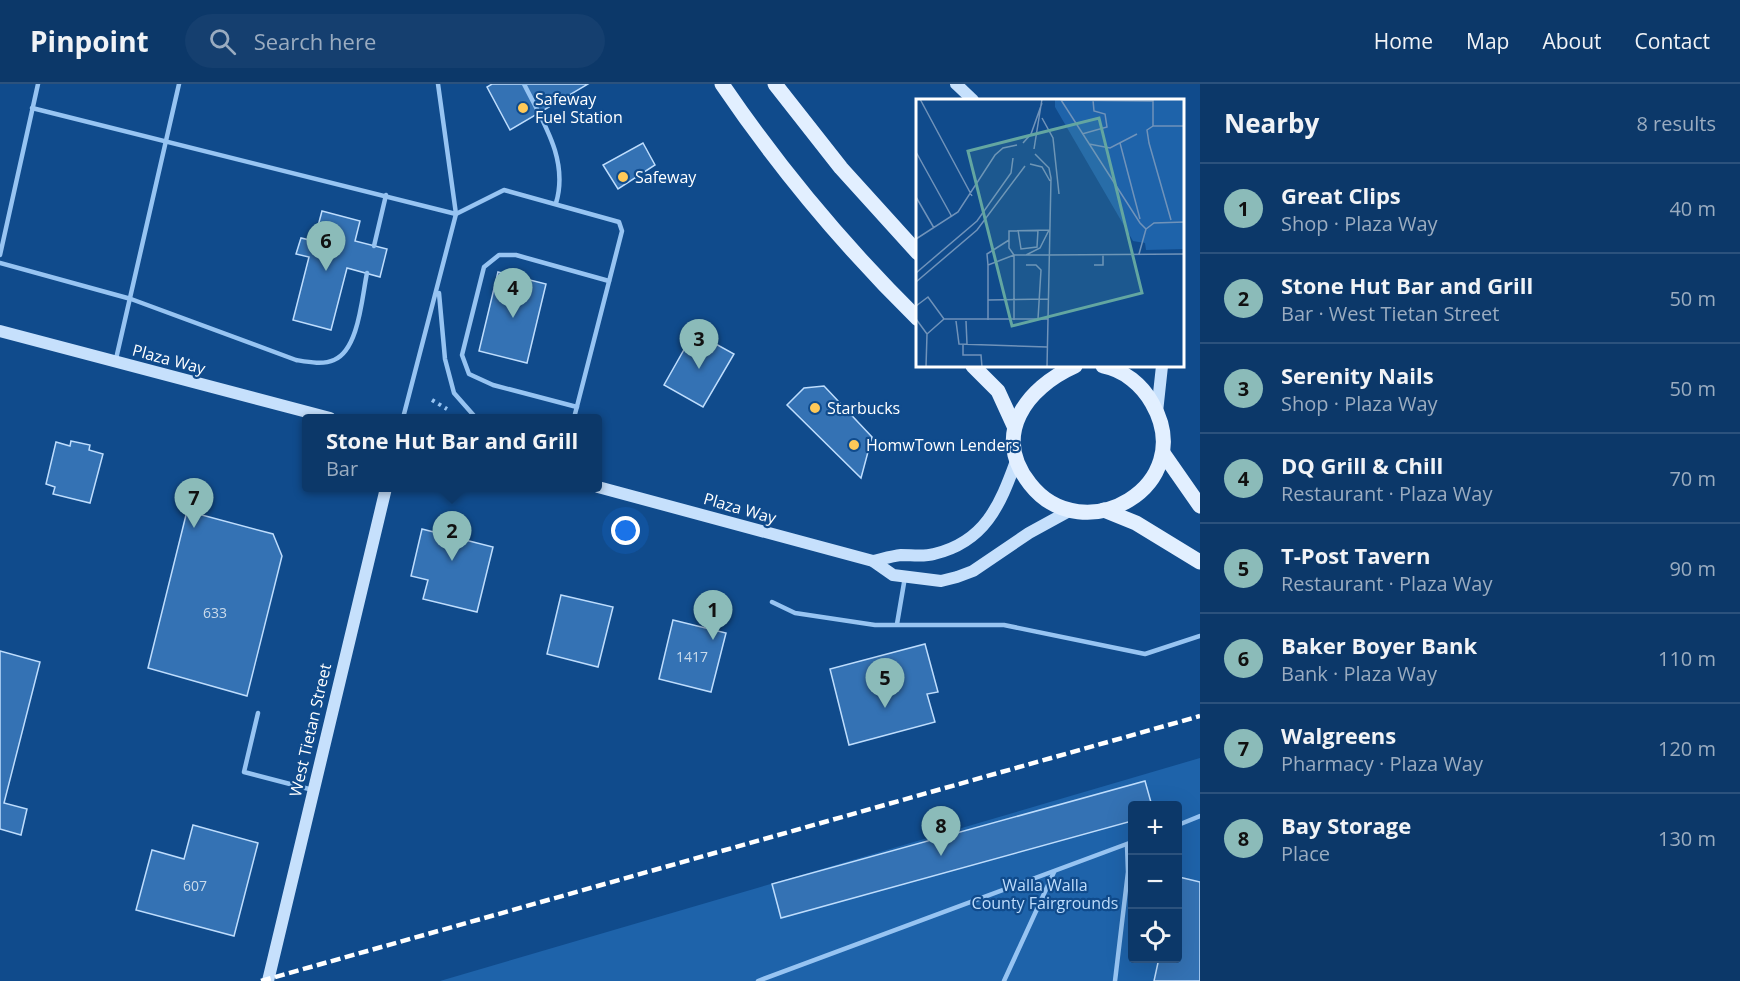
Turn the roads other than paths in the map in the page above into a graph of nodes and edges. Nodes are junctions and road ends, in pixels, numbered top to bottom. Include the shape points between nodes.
1 (38, 84) edge
2 (179, 84) edge
3 (438, 84) edge
4 (524, 84) edge
5 (722, 84) edge
6 (775, 84) edge
7 (956, 84) edge
8 (973, 99) edge
9 (32, 108) junction
10 (165, 140) junction
11 (386, 195) junction
12 (556, 203) junction
13 (456, 214) junction
14 (374, 246) dead end
15 (916, 251) edge
16 (0, 255) edge
17 (0, 263) edge
18 (367, 273) dead end
19 (609, 281) junction
20 (438, 288) junction
21 (131, 298) junction
22 (916, 317) edge
23 (0, 331) edge
24 (115, 361) junction
25 (975, 368) edge
26 (1072, 368) edge
27 (1112, 368) edge
28 (1162, 368) edge
29 (577, 407) junction
30 (1157, 412) junction
31 (315, 414) edge
32 (404, 414) edge
33 (472, 414) edge
34 (575, 414) edge
35 (1014, 426) junction
36 (1163, 453) junction
37 (1017, 460) junction
38 (602, 488) edge
39 (385, 492) edge
40 (1200, 506) edge
41 (1071, 510) junction
42 (1104, 510) junction
43 (873, 561) junction
44 (1200, 562) edge
45 (905, 577) junction
46 (772, 602) dead end
47 (897, 624) junction
48 (1200, 636) edge
49 (258, 712) dead end
50 (314, 790) junction
51 (1200, 816) edge
52 (1182, 823) edge
53 (1126, 844) joint
54 (1054, 872) junction
55 (268, 981) edge
56 (758, 981) edge
57 (1004, 981) edge
58 (1115, 981) edge

1 - 9 lane
2 - 10 lane
3 - 13 lane
4 - 12 lane via 560,159 561,188
5 - 22 main road via 833,227
6 - 15 main road via 841,168
7 - 8 main road
9 - 10 lane
9 - 16 lane
10 - 11 lane
10 - 21 lane
11 - 13 lane
11 - 14 lane
12 - 13 lane via 504,190
12 - 19 lane via 619,222 622,231
13 - 20 lane
17 - 21 lane
18 - 21 lane via 352,341 334,360 314,363 296,360
19 - 29 lane
19 - 29 lane via 516,255 499,255 484,267 462,355 469,374 494,385
20 - 32 lane
20 - 33 lane via 445,359 454,393
21 - 24 lane
23 - 24 main road, Plaza Way
24 - 31 main road, Plaza Way
25 - 35 main road via 998,391
26 - 35 main road via 1030,398
27 - 30 main road via 1147,393
28 - 30 main road
29 - 34 lane
30 - 36 main road via 1164,433
35 - 37 main road via 1012,444
36 - 40 main road
36 - 42 main road via 1152,482 1140,494
37 - 41 main road via 1036,492
37 - 43 main road, Plaza Way via 1001,503 976,534 954,548 932,555 898,555
38 - 43 main road, Plaza Way
39 - 50 main road, West Tietan Street
41 - 42 main road
41 - 45 main road, Plaza Way via 973,571 941,581
42 - 44 main road via 1136,522
43 - 45 main road, Plaza Way via 893,575
45 - 47 lane
46 - 47 lane via 795,613 875,625
47 - 48 lane via 1004,624 1145,654
49 - 50 lane via 244,772
50 - 55 main road, West Tietan Street
51 - 52 lane
53 - 54 lane
53 - 58 lane via 1128,872
54 - 56 lane
54 - 57 lane

